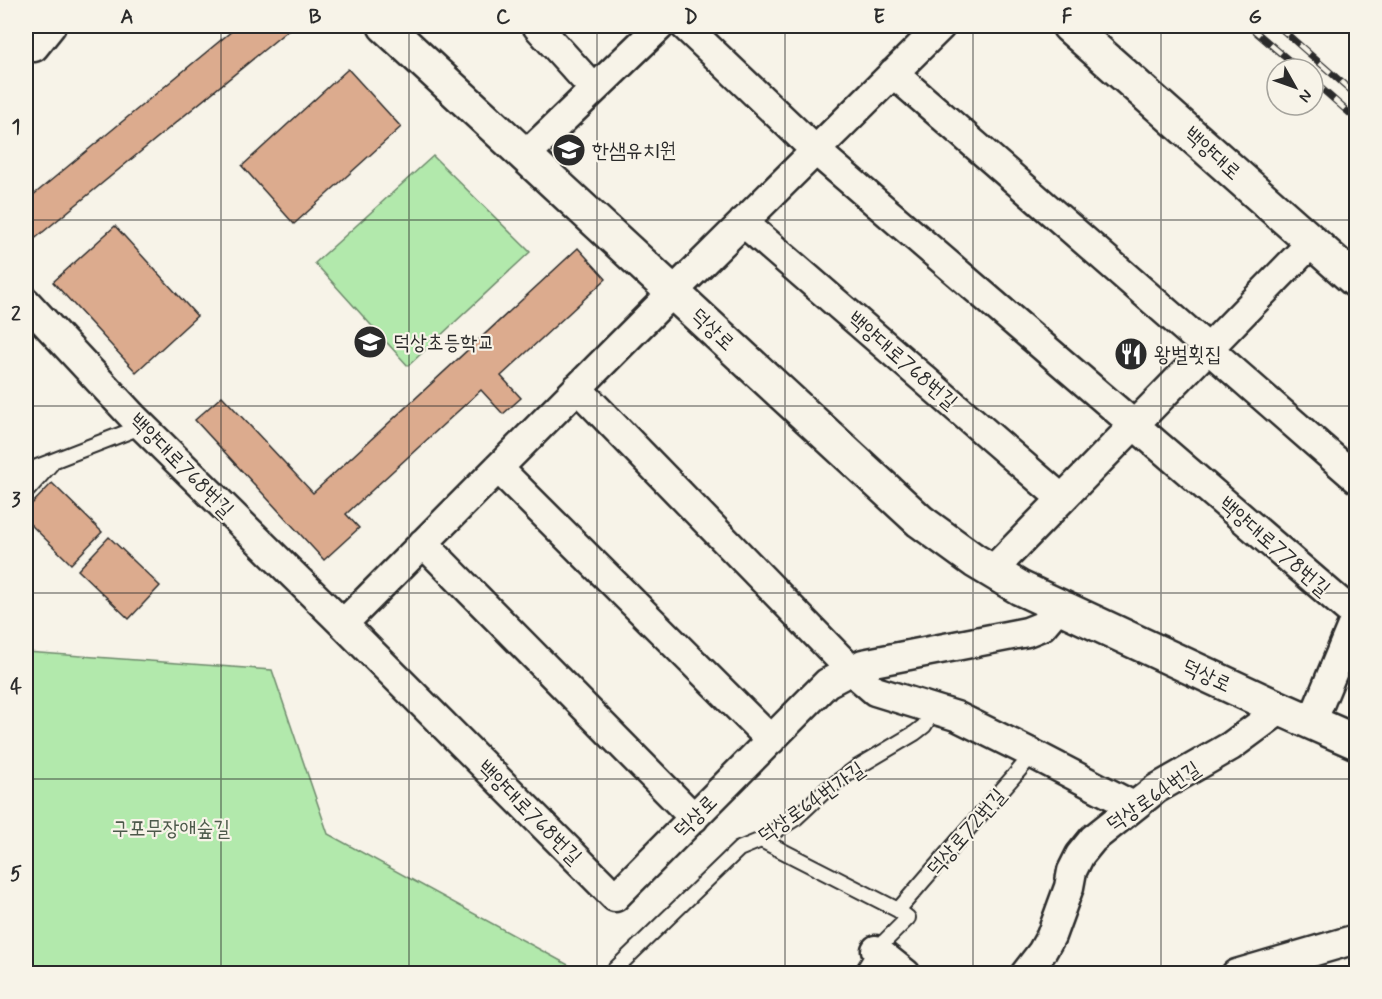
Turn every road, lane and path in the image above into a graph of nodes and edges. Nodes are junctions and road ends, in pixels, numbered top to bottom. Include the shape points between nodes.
1 (385, 26) edge
2 (537, 26) edge
3 (660, 26) edge
4 (685, 26) edge
5 (941, 26) edge
6 (1069, 26) edge
7 (893, 73) junction
8 (594, 89) junction
9 (814, 150) junction
10 (526, 154) junction
11 (743, 222) junction
12 (1312, 242) junction
13 (1356, 281) edge
14 (672, 292) junction
15 (26, 302) edge
16 (1208, 350) junction
17 (577, 388) junction
18 (1135, 425) junction
19 (143, 426) junction
20 (54, 460) junction
21 (498, 468) junction
22 (26, 474) edge
23 (1356, 478) edge
24 (26, 492) edge
25 (1062, 499) junction
26 (423, 543) junction
27 (992, 571) junction
28 (1059, 606) junction
29 (343, 624) junction
30 (851, 670) junction
31 (1281, 709) junction
32 (934, 710) junction
33 (1312, 722) junction
34 (771, 740) junction
35 (1356, 742) edge
36 (1033, 754) junction
37 (1132, 806) junction
38 (694, 818) junction
39 (761, 840) junction
40 (615, 897) joint
41 (898, 910) junction
42 (1356, 939) edge
43 (869, 962) edge
44 (611, 973) edge
45 (906, 974) edge
46 (1025, 974) edge
47 (1236, 974) edge

1 - 10 main road, 덕상로
2 - 8 street
3 - 8 street
4 - 9 street
5 - 7 street
6 - 12 main road, 백양대로
7 - 9 street
7 - 16 street
8 - 10 street
9 - 11 street
9 - 18 street
10 - 14 main road, 덕상로
11 - 14 street
11 - 25 street, 백양대로768번길
12 - 13 main road, 백양대로
12 - 16 street
14 - 17 street
14 - 27 main road, 덕상로 via 920,521
15 - 19 street, 백양대로768번길
16 - 18 street
16 - 23 street
17 - 21 street
17 - 30 street
18 - 25 street
18 - 33 street, 백양대로778번길 via 1356,616
19 - 20 lane
19 - 29 street, 백양대로768번길
20 - 22 lane
20 - 24 lane
21 - 26 street
21 - 34 street
25 - 27 street
26 - 29 street
26 - 38 street
27 - 28 main road, 덕상로
28 - 30 street, 덕상로 via 1042,626 1027,632 863,664
28 - 31 main road, 덕상로
29 - 40 street, 백양대로768번길
30 - 32 street via 875,691
30 - 34 street, 덕상로 via 827,683
31 - 33 main road, 덕상로
31 - 37 street, 덕상로64번길 via 1232,746
32 - 36 street via 956,716
32 - 39 lane, 덕상로64번가길 via 915,733 856,768 796,818
33 - 35 main road, 덕상로
34 - 38 street, 덕상로
36 - 37 street
36 - 41 lane, 덕상로72번길
37 - 46 street, 덕상로64번길 via 1080,855 1051,936
38 - 40 street, 덕상로
39 - 41 lane
39 - 44 lane, 덕상로64번가길 via 739,849
41 - 43 lane via 908,918
42 - 47 street
43 - 45 street

